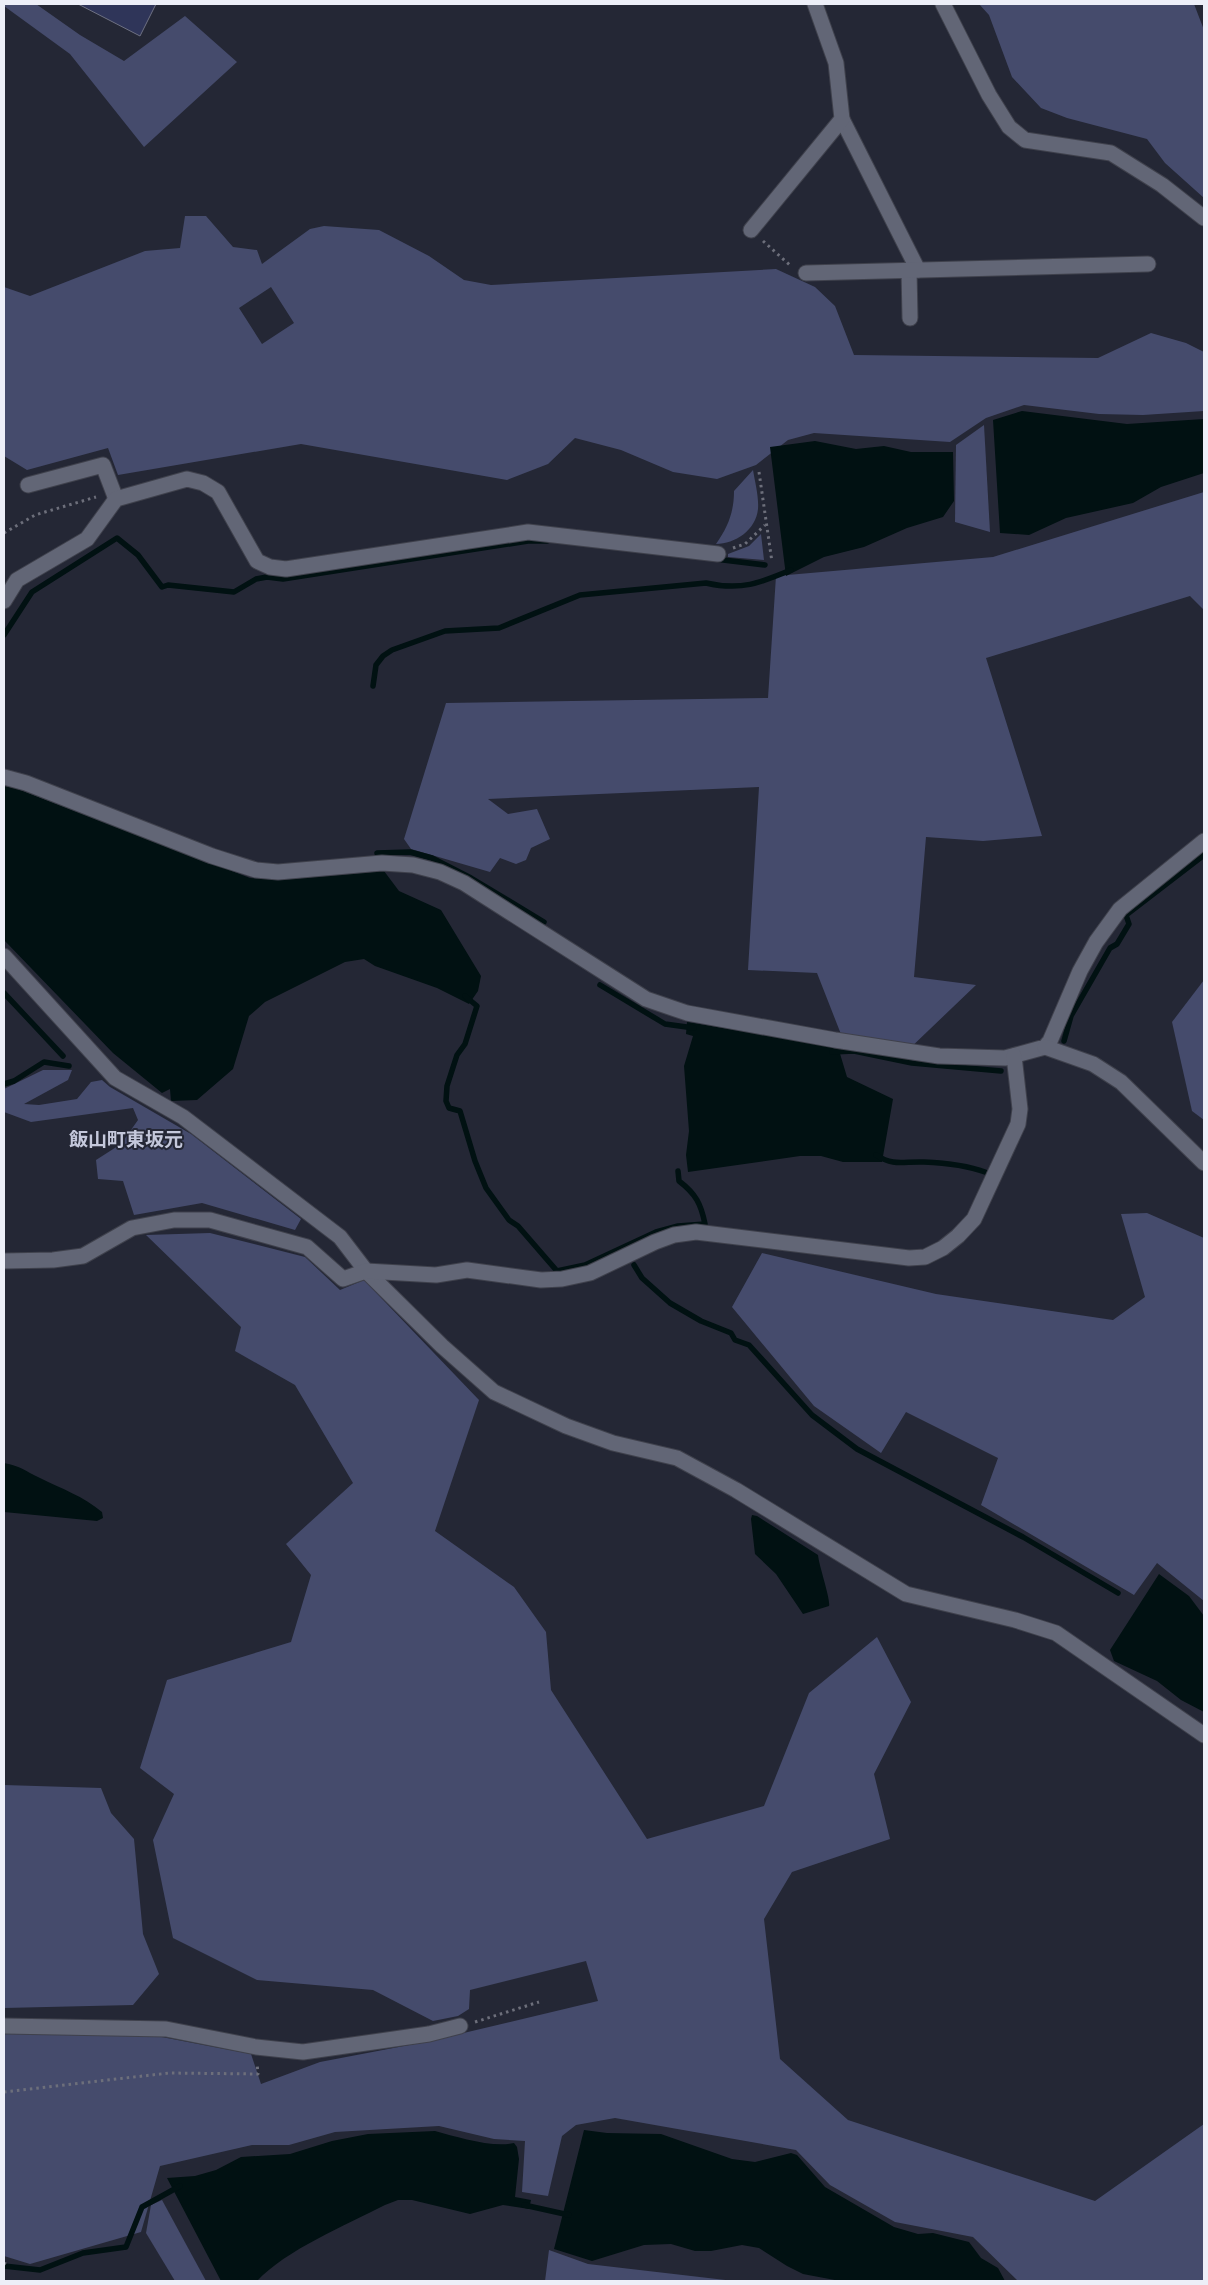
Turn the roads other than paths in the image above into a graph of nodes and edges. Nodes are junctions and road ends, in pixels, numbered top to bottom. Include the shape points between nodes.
1 (815, 4) edge
2 (943, 4) edge
3 (842, 119) junction
4 (1204, 218) edge
5 (751, 230) road end
6 (1148, 264) dead end
7 (914, 270) junction
8 (806, 273) road end
9 (910, 318) dead end
10 (28, 485) dead end
11 (115, 496) junction
12 (718, 554) road end
13 (4, 600) edge
14 (4, 777) edge
15 (1204, 841) edge
16 (4, 956) edge
17 (1044, 1047) junction
18 (1014, 1056) junction
19 (1204, 1163) edge
20 (4, 1261) edge
21 (366, 1271) junction
22 (1204, 1735) edge
23 (4, 2026) edge
24 (460, 2026) road end

1 - 3 street via 836,63
2 - 4 street via 1009,127 1025,140 1111,153 1162,185
3 - 5 street
3 - 7 street
6 - 7 street
7 - 8 street
7 - 9 street
10 - 11 street via 103,465
11 - 12 street via 187,479 203,483 218,492 257,561 286,569 528,532
11 - 13 street via 87,539 17,580
14 - 18 street via 256,870 278,872 382,862 440,872 464,883 646,999 687,1013 940,1056
15 - 17 street via 1120,909 1080,971 1050,1041
16 - 21 street via 115,1078 183,1117 340,1237
17 - 18 street
17 - 19 street via 1093,1064 1121,1082
18 - 21 street via 1020,1109 1018,1124 974,1219 951,1242 925,1257 910,1258 696,1232 674,1235 590,1272 562,1279 541,1280 467,1270 436,1276
20 - 21 street via 83,1256 132,1228 174,1220 210,1220 307,1247 343,1278
21 - 22 street via 494,1392 566,1426 613,1443 678,1458 906,1594 1056,1633
23 - 24 street via 166,2029 256,2047 303,2052 429,2034

